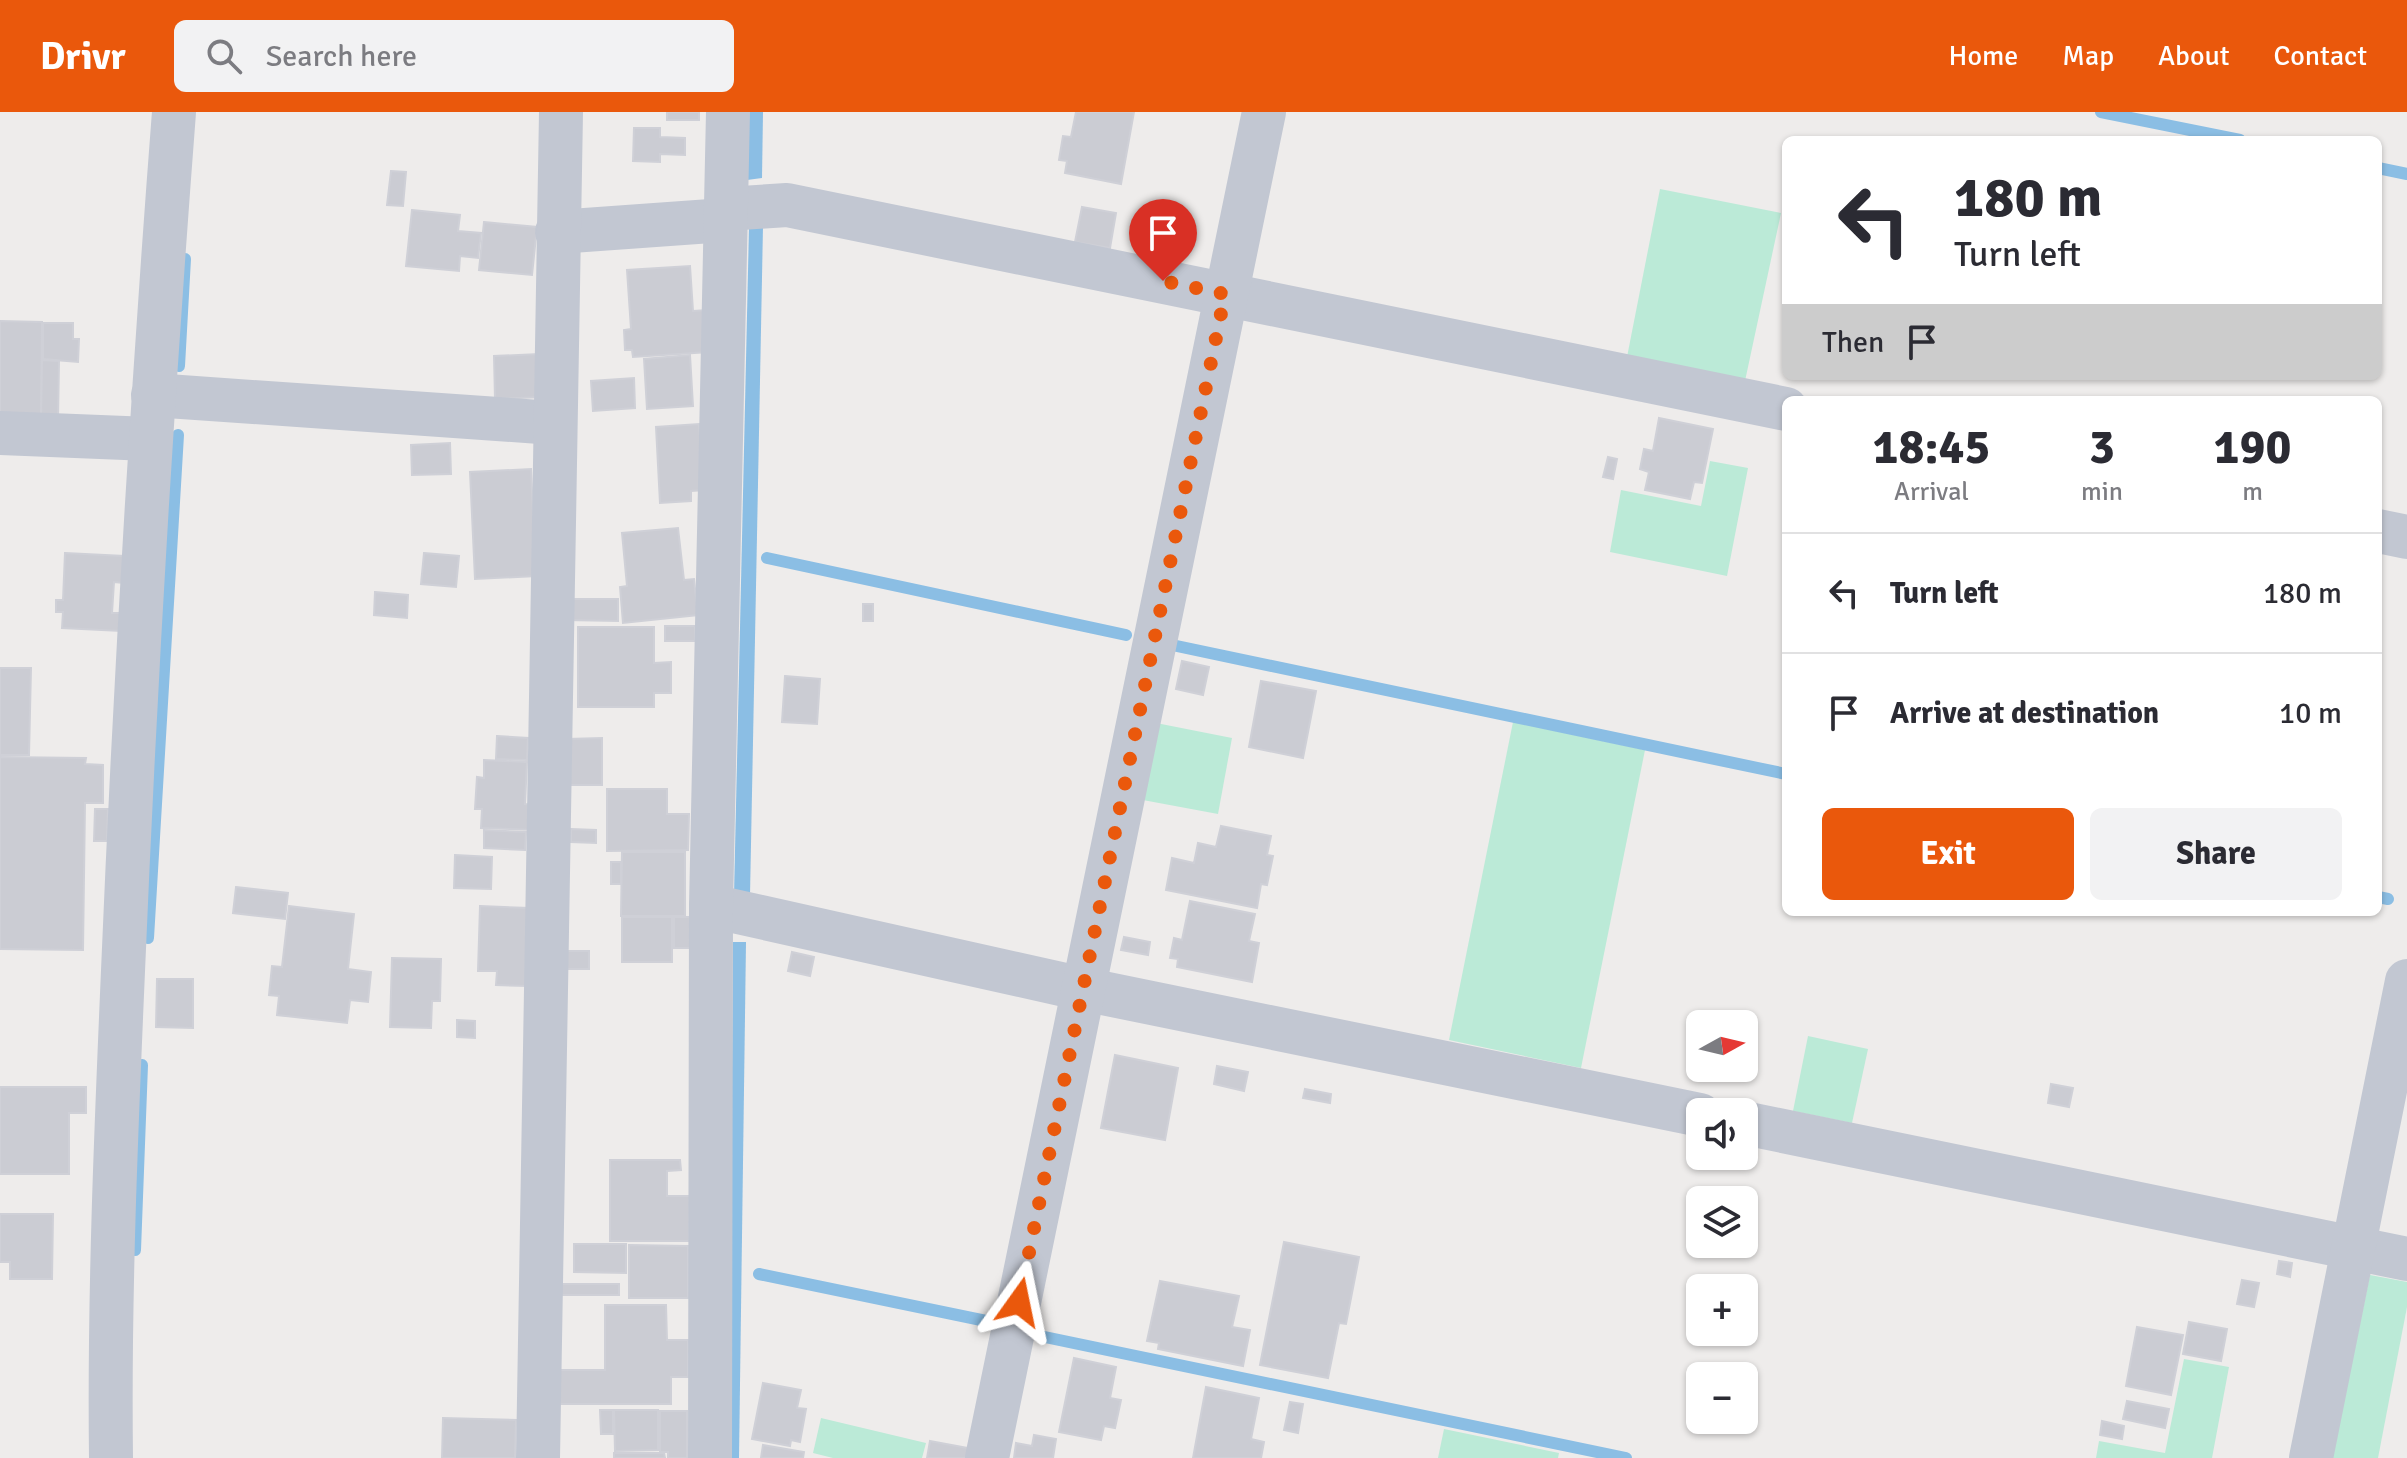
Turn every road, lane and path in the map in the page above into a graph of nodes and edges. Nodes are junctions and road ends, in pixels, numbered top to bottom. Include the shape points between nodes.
1 (174, 112) edge
2 (561, 112) edge
3 (728, 112) edge
4 (1264, 112) edge
5 (726, 214) junction
6 (557, 232) junction
7 (1225, 294) junction
8 (153, 395) junction
9 (1782, 408) edge
10 (554, 423) junction
11 (0, 433) edge
12 (150, 439) junction
13 (2382, 532) edge
14 (2407, 537) edge
15 (711, 906) junction
16 (2407, 981) edge
17 (1083, 989) junction
18 (1686, 1112) edge
19 (1758, 1126) edge
20 (2353, 1248) junction
21 (2407, 1259) edge
22 (111, 1458) edge
23 (538, 1458) edge
24 (710, 1458) edge
25 (987, 1458) edge
26 (2311, 1458) edge

1 - 8 street
2 - 6 street
3 - 5 street
4 - 7 street
5 - 6 street
5 - 7 street via 787,205
5 - 15 street
6 - 10 street
7 - 9 street
7 - 17 street
8 - 10 street
8 - 12 street
10 - 23 street
11 - 12 street
12 - 22 street via 110,1298
13 - 14 street
15 - 17 street
15 - 24 street
16 - 20 street
17 - 18 street
17 - 25 street
19 - 20 street
20 - 21 street
20 - 26 street

